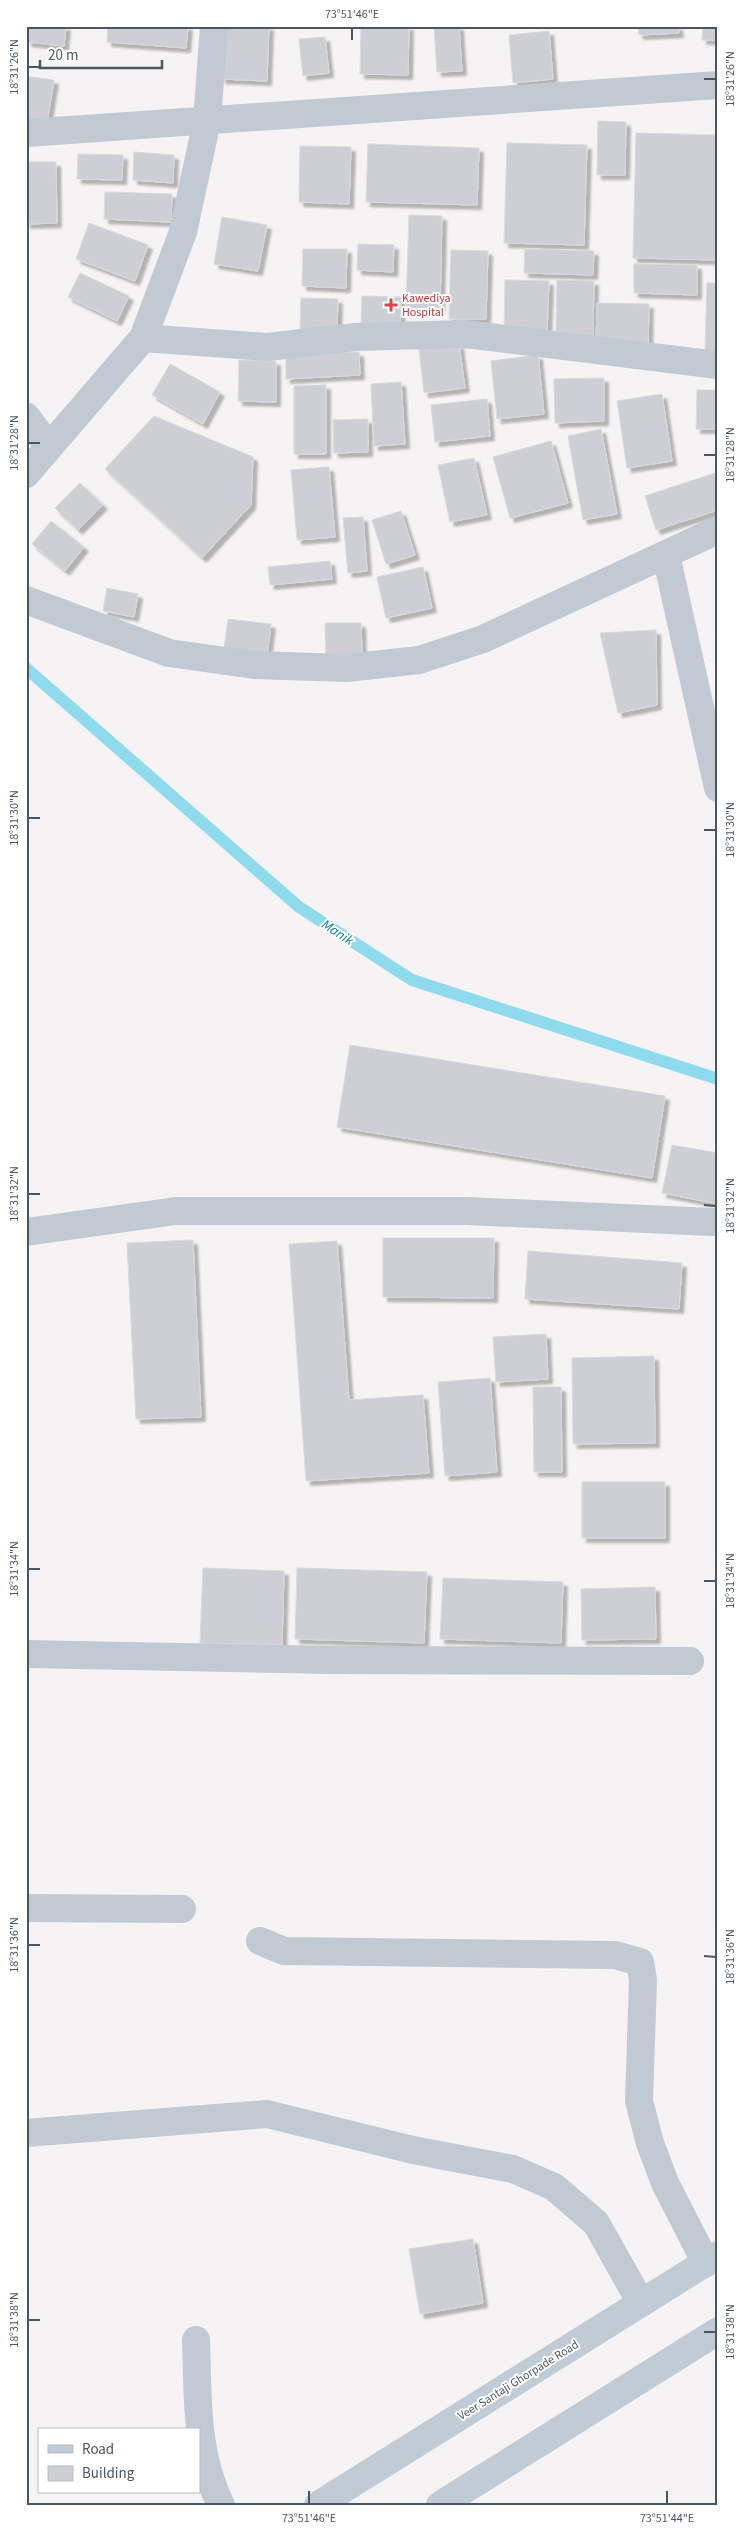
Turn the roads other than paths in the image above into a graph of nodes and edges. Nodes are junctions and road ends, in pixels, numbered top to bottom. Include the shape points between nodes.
1 (214, 26) edge
2 (718, 85) edge
3 (206, 121) junction
4 (26, 133) edge
5 (143, 338) junction
6 (718, 365) edge
7 (26, 416) edge
8 (49, 448) junction
9 (26, 474) edge
10 (718, 530) edge
11 (666, 555) junction
12 (26, 600) edge
13 (718, 788) edge
14 (712, 1222) dead end
15 (26, 1232) edge
16 (26, 1654) edge
17 (690, 1661) dead end
18 (26, 1908) edge
19 (182, 1909) dead end
20 (260, 1941) dead end
21 (26, 2133) edge
22 (712, 2259) edge
23 (641, 2304) junction
24 (718, 2331) edge
25 (196, 2340) dead end
26 (199, 2428) edge
27 (200, 2433) edge
28 (221, 2505) edge
29 (318, 2505) edge
30 (440, 2505) edge

1 - 3 street
2 - 3 street
3 - 4 street
3 - 5 street via 183,232
5 - 6 street via 267,347 356,337 464,334
5 - 8 street
7 - 8 street
8 - 9 street
10 - 11 street
11 - 12 street via 483,639 419,660 346,668 254,665 169,653
11 - 13 street
14 - 15 street via 467,1211 176,1211
16 - 17 street via 329,1660
18 - 19 street
20 - 22 street via 284,1951 615,1955 640,1962 643,1980 639,2101 665,2183
21 - 23 street via 267,2114 513,2170 554,2187 596,2223
22 - 23 main road, Veer Santaji Ghorpade Road
23 - 29 main road, Veer Santaji Ghorpade Road
24 - 30 main road
25 - 26 street
27 - 28 street via 209,2482

